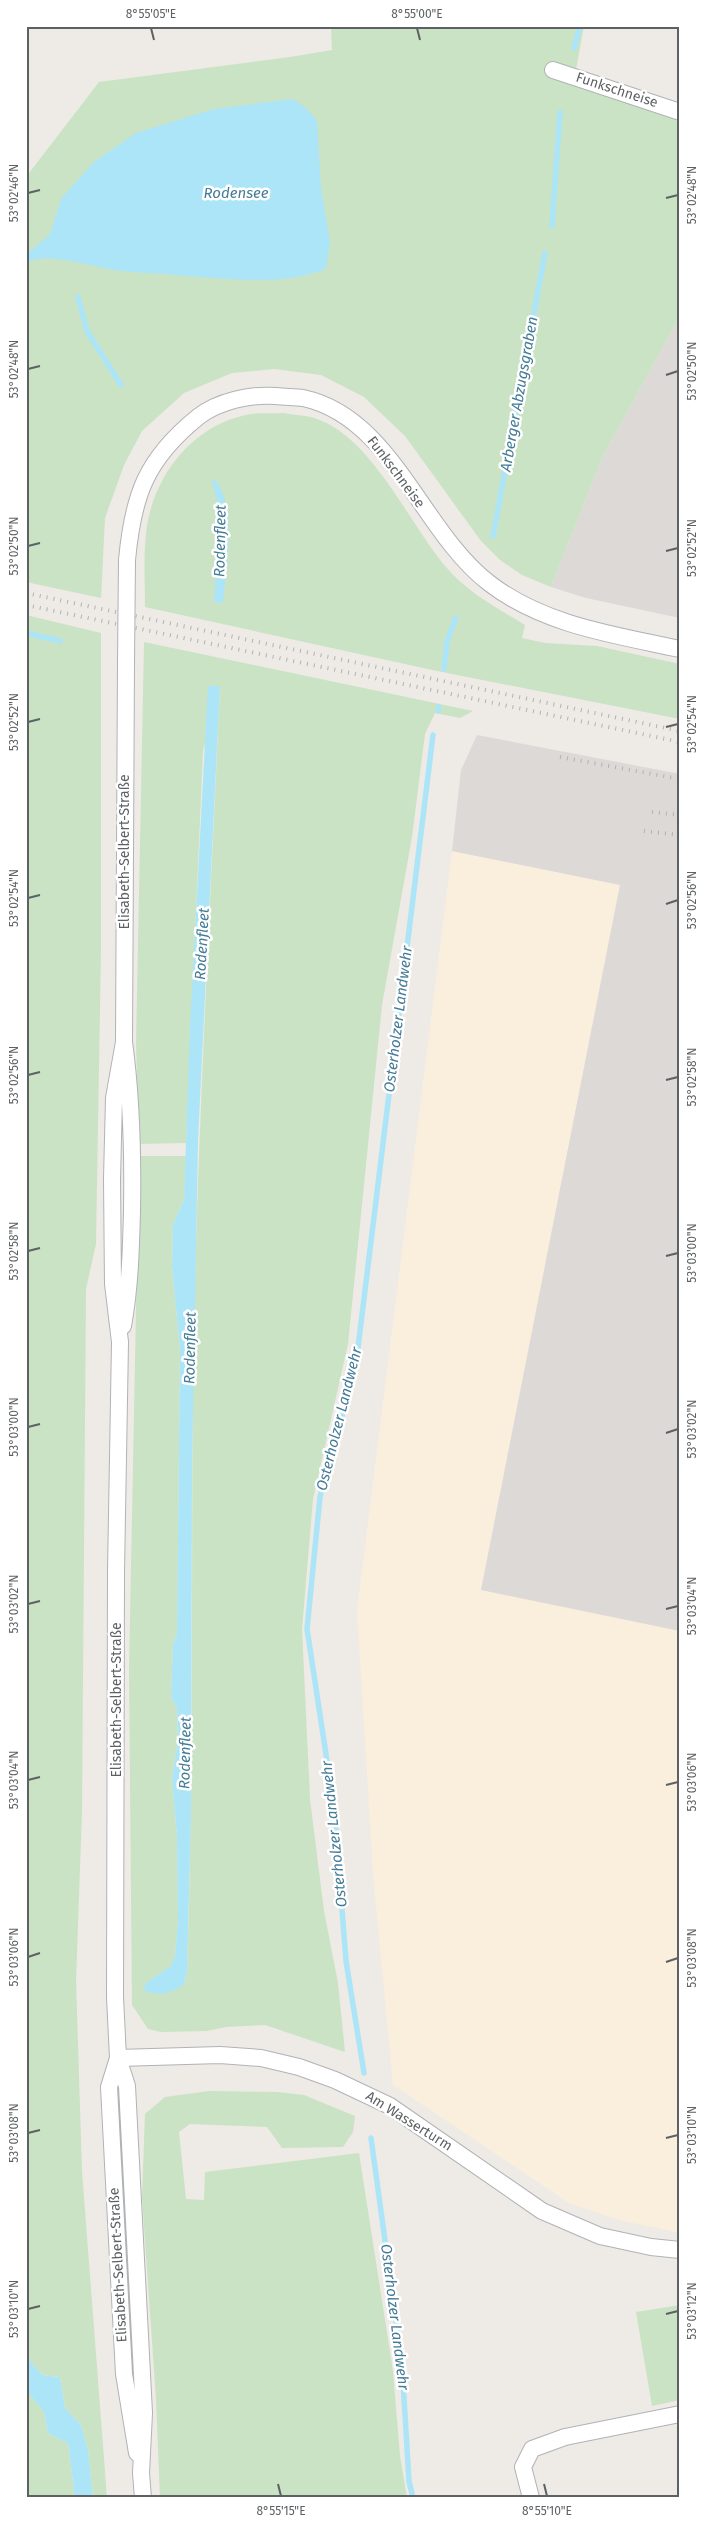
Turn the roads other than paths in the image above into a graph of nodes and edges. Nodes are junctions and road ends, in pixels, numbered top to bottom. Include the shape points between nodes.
1 (553, 70) dead end
2 (680, 112) edge
3 (680, 649) edge
4 (126, 662) joint
5 (118, 2058) junction
6 (680, 2250) edge
7 (680, 2414) edge
8 (143, 2498) edge
9 (531, 2498) edge

1 - 2 street, Funkschneise
3 - 4 street, Funkschneise, bridge via 585,629 530,608 490,584 450,545 372,437 333,409 303,398 266,396 232,401 203,413 175,435 145,478 130,530
4 - 5 street, Elisabeth-Selbert-Straße via 124,1042 132,1098 134,1149 130,1286 120,1342 116,1582 115,1997
5 - 6 street, Am Wasserturm via 220,2055 260,2058 299,2067 390,2106 542,2211 600,2236
5 - 8 street, Elisabeth-Selbert-Straße via 127,2086 144,2413
7 - 9 street via 565,2438 532,2449 523,2466

